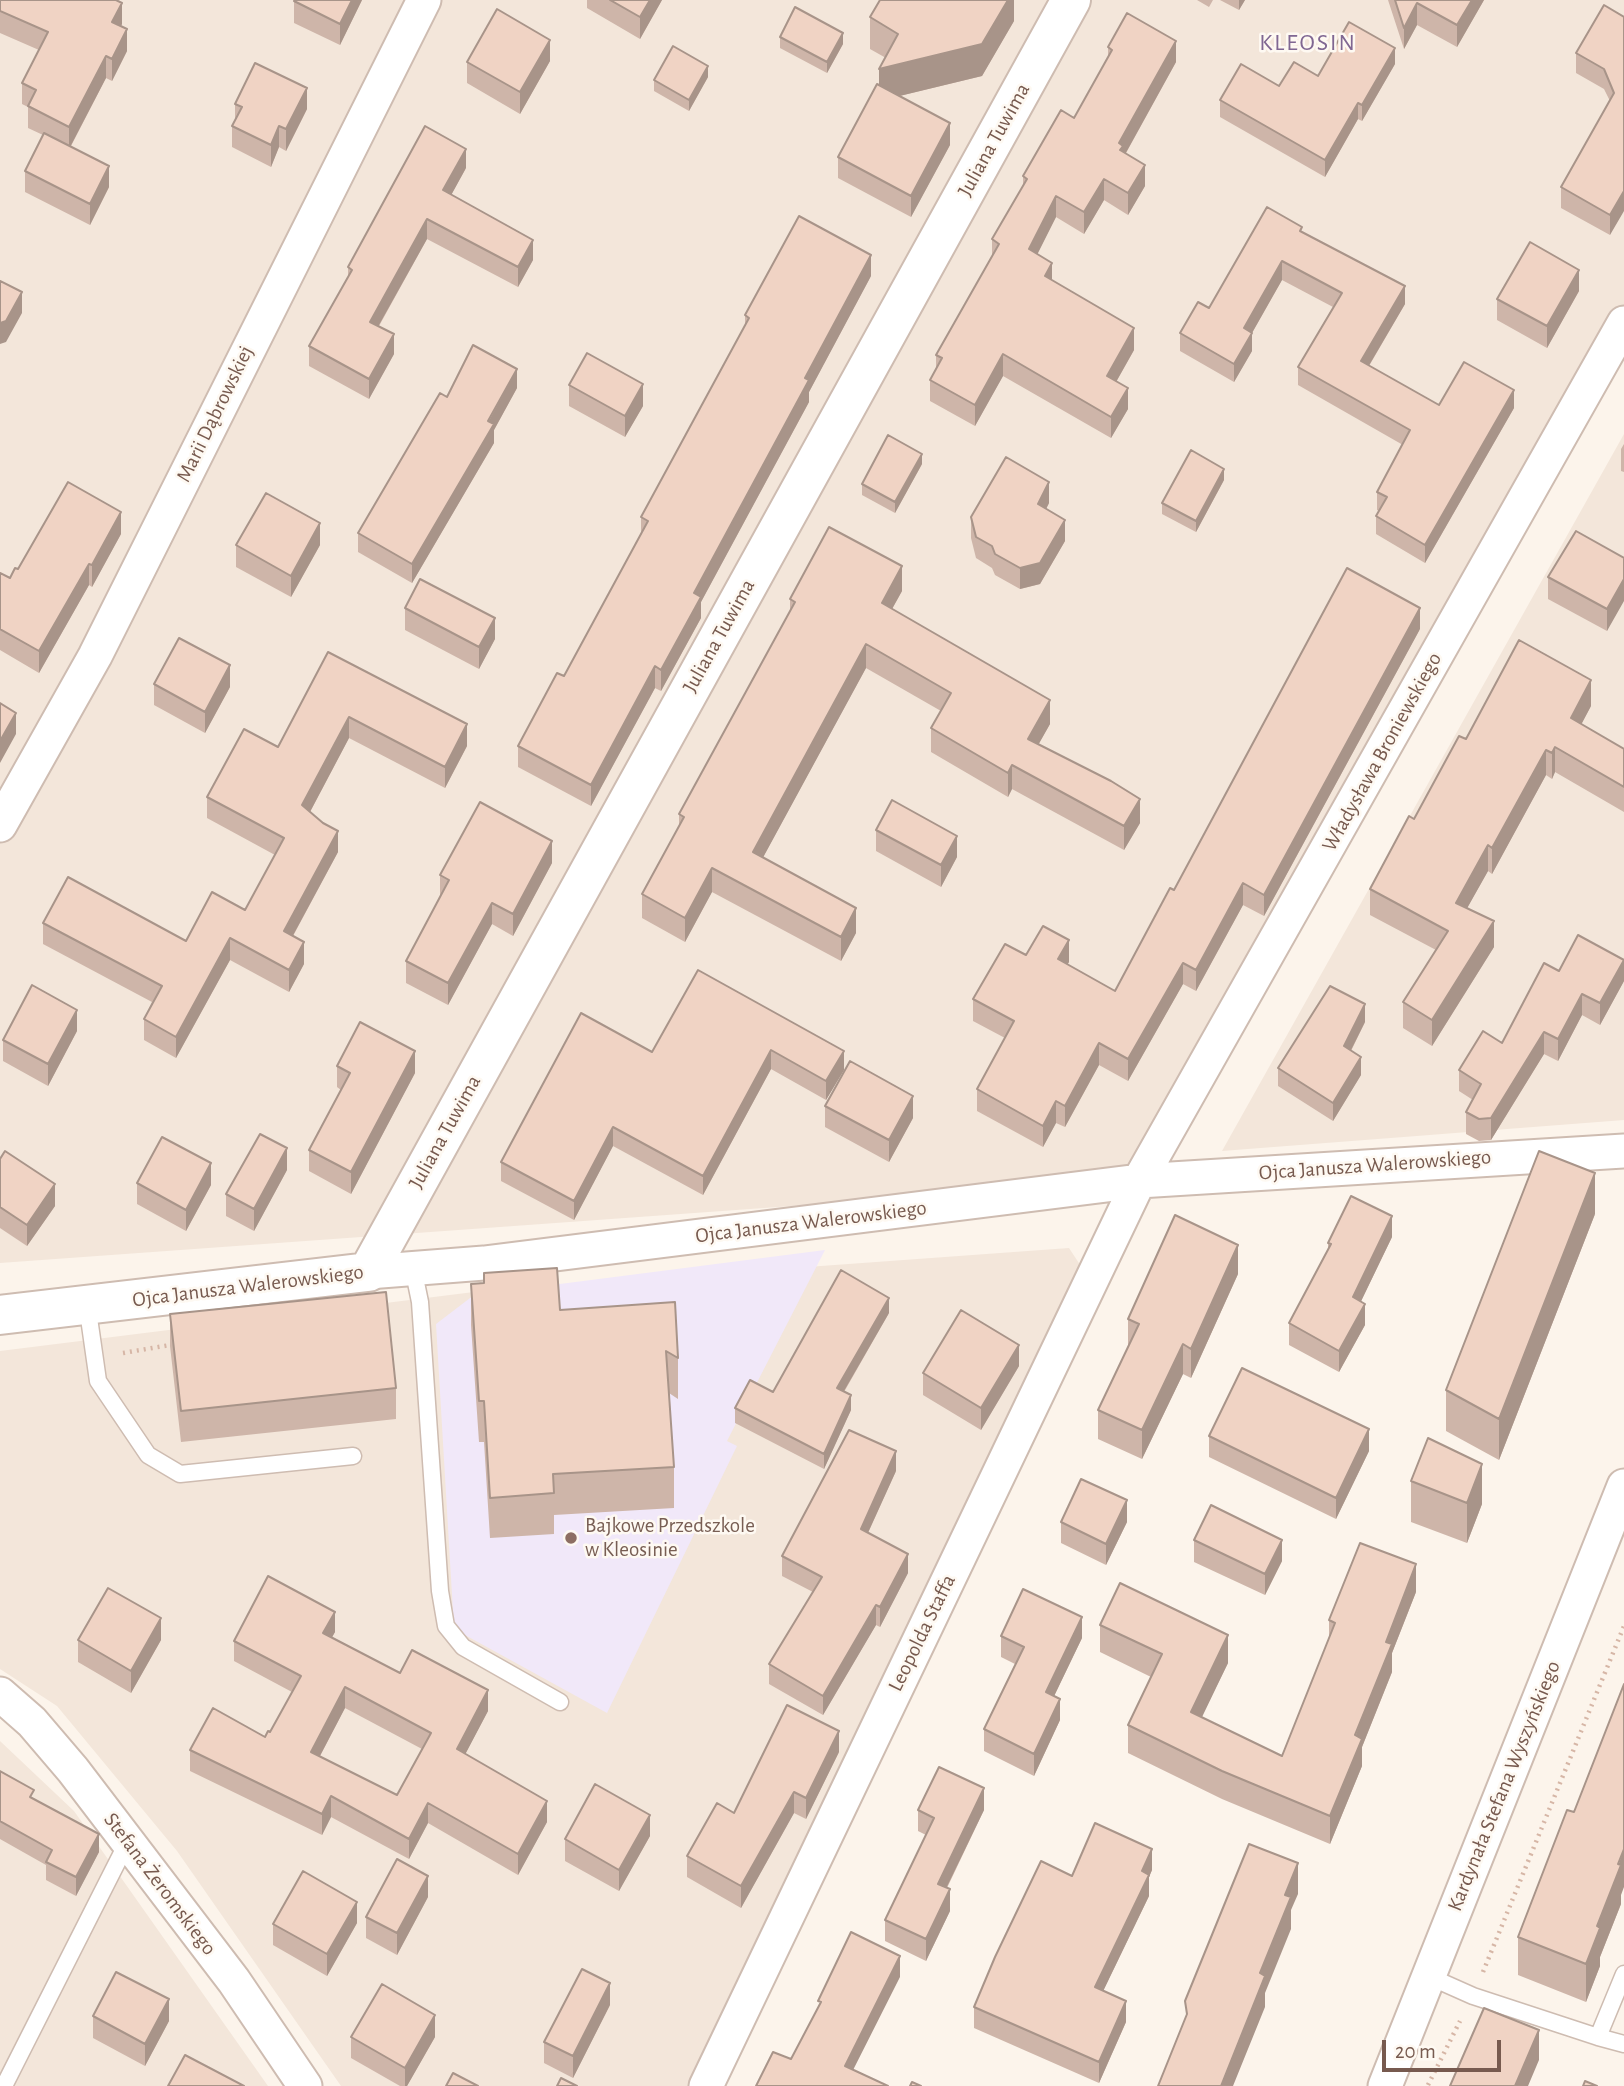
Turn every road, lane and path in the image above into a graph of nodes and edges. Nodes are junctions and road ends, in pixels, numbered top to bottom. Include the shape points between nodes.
1 (424, 0) edge
2 (1071, 0) edge
3 (1624, 324) edge
4 (0, 825) edge
5 (1624, 1151) edge
6 (1139, 1181) junction
7 (413, 1268) junction
8 (368, 1272) junction
9 (87, 1304) junction
10 (0, 1315) edge
11 (354, 1456) dead end
12 (1624, 1486) edge
13 (1617, 1521) edge
14 (1624, 1626) edge
15 (0, 1694) edge
16 (560, 1702) dead end
17 (128, 1841) junction
18 (1624, 1974) edge
19 (1428, 1976) junction
20 (1473, 1996) junction
21 (1598, 2037) junction
22 (1624, 2044) edge
23 (4, 2086) edge
24 (305, 2086) edge
25 (706, 2086) edge
26 (1385, 2086) edge
27 (1428, 2086) edge

1 - 4 street, Marii Dąbrowskiej via 95,656
2 - 8 street, Juliana Tuwima
3 - 6 street, Władysława Broniewskiego
5 - 6 street, Ojca Janusza Walerowskiego
6 - 7 street, Ojca Janusza Walerowskiego
6 - 25 street, Leopolda Staffa
7 - 8 street, Ojca Janusza Walerowskiego
7 - 16 lane via 420,1302 446,1626 463,1647
8 - 9 street, Ojca Janusza Walerowskiego
9 - 10 street, Ojca Janusza Walerowskiego
9 - 11 lane via 98,1381 148,1455 180,1474
12 - 13 street, Kardynała Stefana Wyszyńskiego
13 - 19 street, Kardynała Stefana Wyszyńskiego
14 - 20 path
15 - 17 street, Stefana Żeromskiego via 74,1770
17 - 23 lane
17 - 24 street, Stefana Żeromskiego via 234,1981
18 - 21 lane
19 - 20 lane
19 - 26 street, Kardynała Stefana Wyszyńskiego
20 - 21 lane
20 - 27 path
21 - 22 lane

